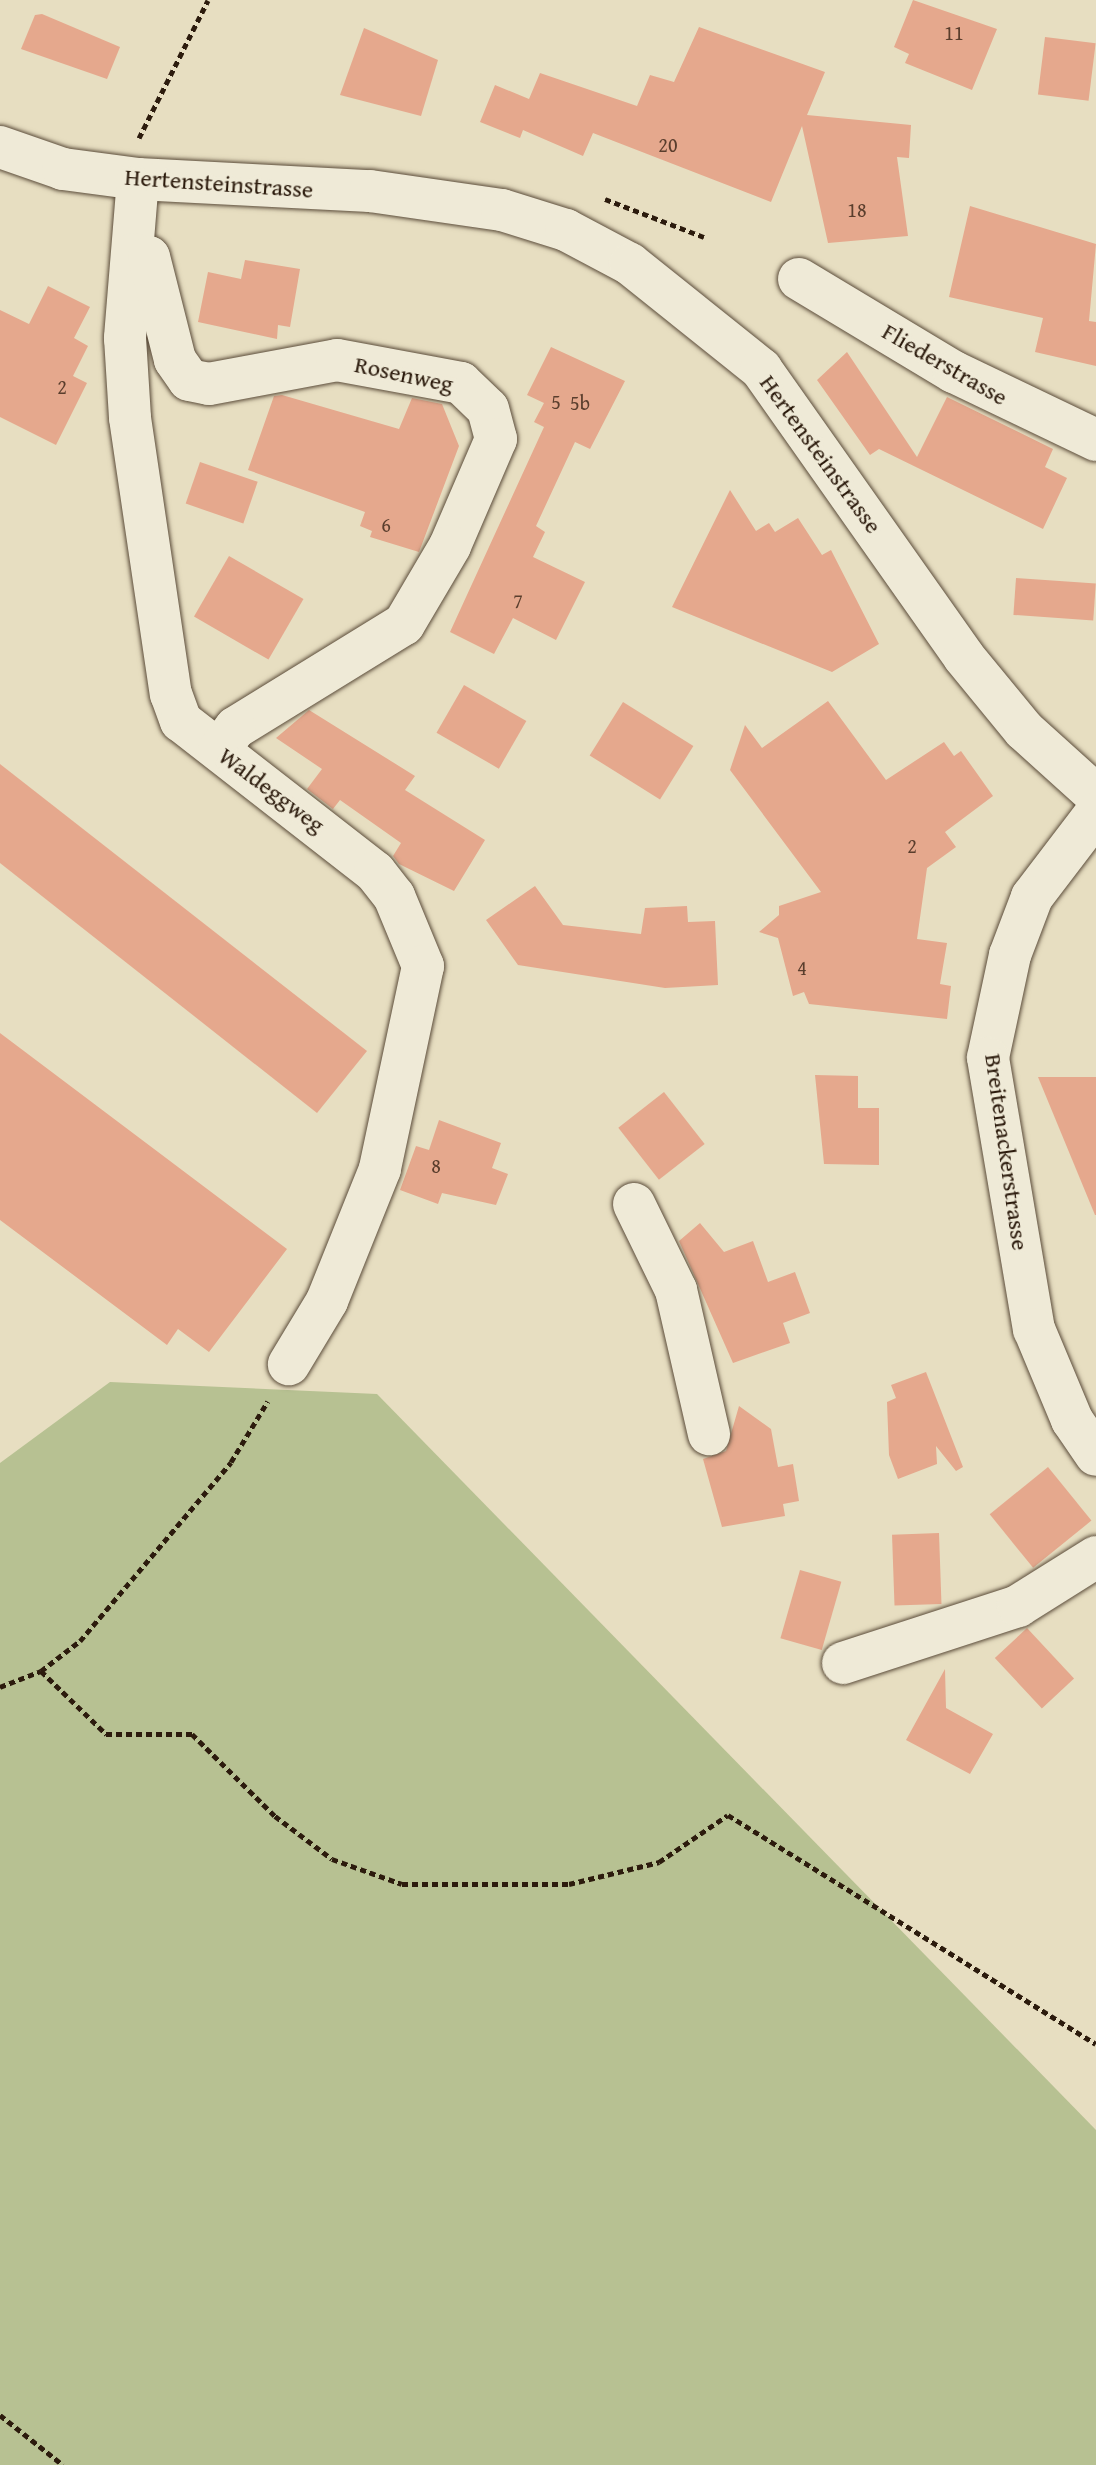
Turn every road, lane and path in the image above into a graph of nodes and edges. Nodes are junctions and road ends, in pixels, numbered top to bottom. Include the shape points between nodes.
1 (208, 0) edge
2 (0, 147) edge
3 (138, 179) junction
4 (133, 254) junction
5 (799, 279) dead end
6 (1096, 440) edge
7 (219, 750) junction
8 (1096, 795) edge
9 (1096, 813) edge
10 (634, 1204) dead end
11 (289, 1364) joint
12 (709, 1434) dead end
13 (1096, 1455) edge
14 (1096, 1557) edge
15 (843, 1663) dead end
16 (41, 1671) junction
17 (0, 1687) edge
18 (1096, 2044) edge
19 (0, 2415) edge
20 (63, 2465) edge

1 - 3 path via 140,128
2 - 3 street, Hertensteinstrasse via 63,169
3 - 4 street, Waldeggweg
3 - 8 street, Hertensteinstrasse via 370,191 502,210 566,230 630,264 761,369 964,657 1024,730
4 - 7 street, Waldeggweg via 125,338 130,418 171,694 181,721
4 - 7 street, Rosenweg via 149,257 175,360 189,380 209,384 337,360 461,383 488,409 496,439 450,546 404,624 235,728
5 - 6 street, Fliederstrasse via 954,372
7 - 11 street, Waldeggweg via 375,872 394,896 423,966 380,1169 327,1301
9 - 13 street, Breitenackerstrasse via 1032,897 1010,955 988,1058 1034,1329 1072,1420
10 - 12 street via 676,1290
11 - 16 path via 231,1462 80,1641
14 - 15 street via 1018,1606
16 - 17 path
16 - 18 path via 106,1734 192,1734 275,1816 332,1859 402,1884 569,1884 659,1862 728,1815
19 - 20 path

